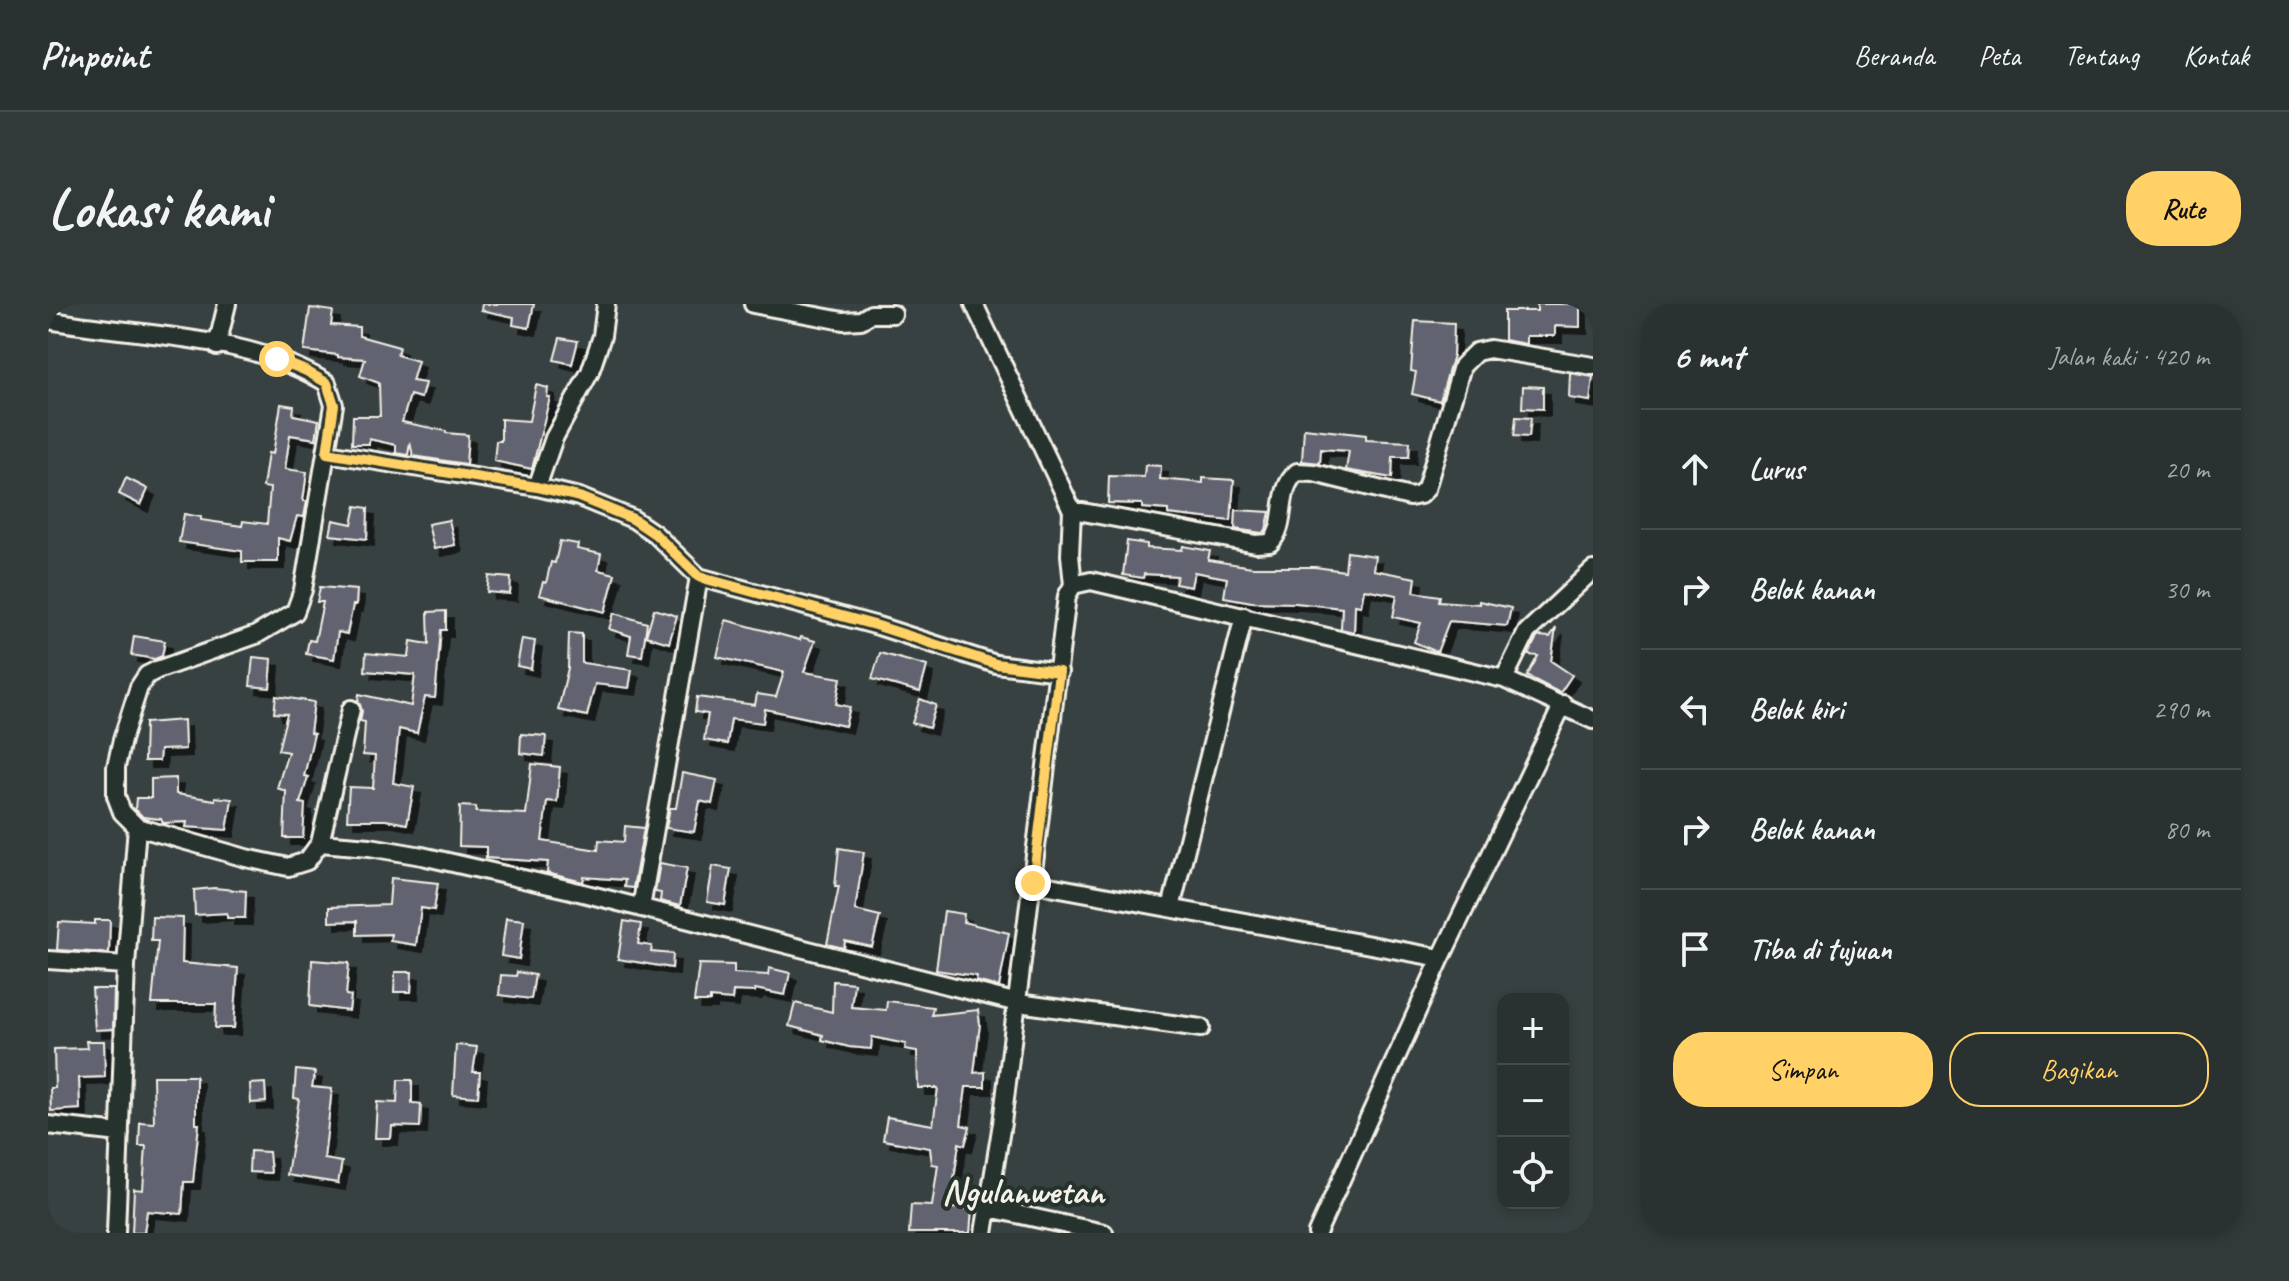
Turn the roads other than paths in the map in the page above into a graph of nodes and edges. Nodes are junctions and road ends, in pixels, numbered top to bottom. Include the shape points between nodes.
1 (227, 304) edge
2 (606, 304) edge
3 (753, 304) edge
4 (974, 304) edge
5 (893, 314) dead end
6 (48, 320) edge
7 (217, 346) junction
8 (1593, 366) edge
9 (327, 453) junction
10 (537, 487) junction
11 (1072, 510) junction
12 (1593, 570) edge
13 (699, 577) junction
14 (1073, 585) junction
15 (1244, 616) junction
16 (1059, 672) junction
17 (1504, 679) junction
18 (1563, 704) junction
19 (351, 709) dead end
20 (1593, 720) edge
21 (137, 827) junction
22 (320, 843) junction
23 (1033, 883) junction
24 (641, 908) junction
25 (1171, 908) junction
26 (1441, 958) junction
27 (48, 960) edge
28 (126, 965) junction
29 (1018, 1003) junction
30 (1201, 1028) dead end
31 (48, 1125) edge
32 (120, 1133) junction
33 (989, 1208) junction
34 (116, 1233) edge
35 (984, 1233) edge
36 (1104, 1233) edge
37 (1317, 1233) edge

1 - 7 street
2 - 10 street via 590,372 554,438
3 - 5 street via 843,321
4 - 11 street
6 - 7 street
7 - 9 street via 277,359 327,383 334,405
8 - 11 street via 1490,349 1476,352 1462,366 1420,495 1297,472 1285,488 1277,537 1270,543
9 - 10 street
9 - 21 street via 295,612 256,635 157,670 139,687 116,767 116,796 122,812
10 - 13 street via 633,519
11 - 14 street
12 - 17 street via 1527,632
13 - 16 street via 996,664
13 - 24 street
14 - 15 street via 1091,581
14 - 16 street via 1067,596
15 - 17 street
15 - 25 street
16 - 23 street
17 - 18 street
18 - 20 street
18 - 26 street
19 - 22 street
21 - 22 street via 288,867 307,861
21 - 28 street
22 - 24 street via 422,856
23 - 25 street
23 - 29 street
24 - 29 street
25 - 26 street
26 - 37 street
27 - 28 street
28 - 32 street
29 - 30 street
29 - 33 street
31 - 32 street
32 - 34 street
33 - 35 street
33 - 36 street

